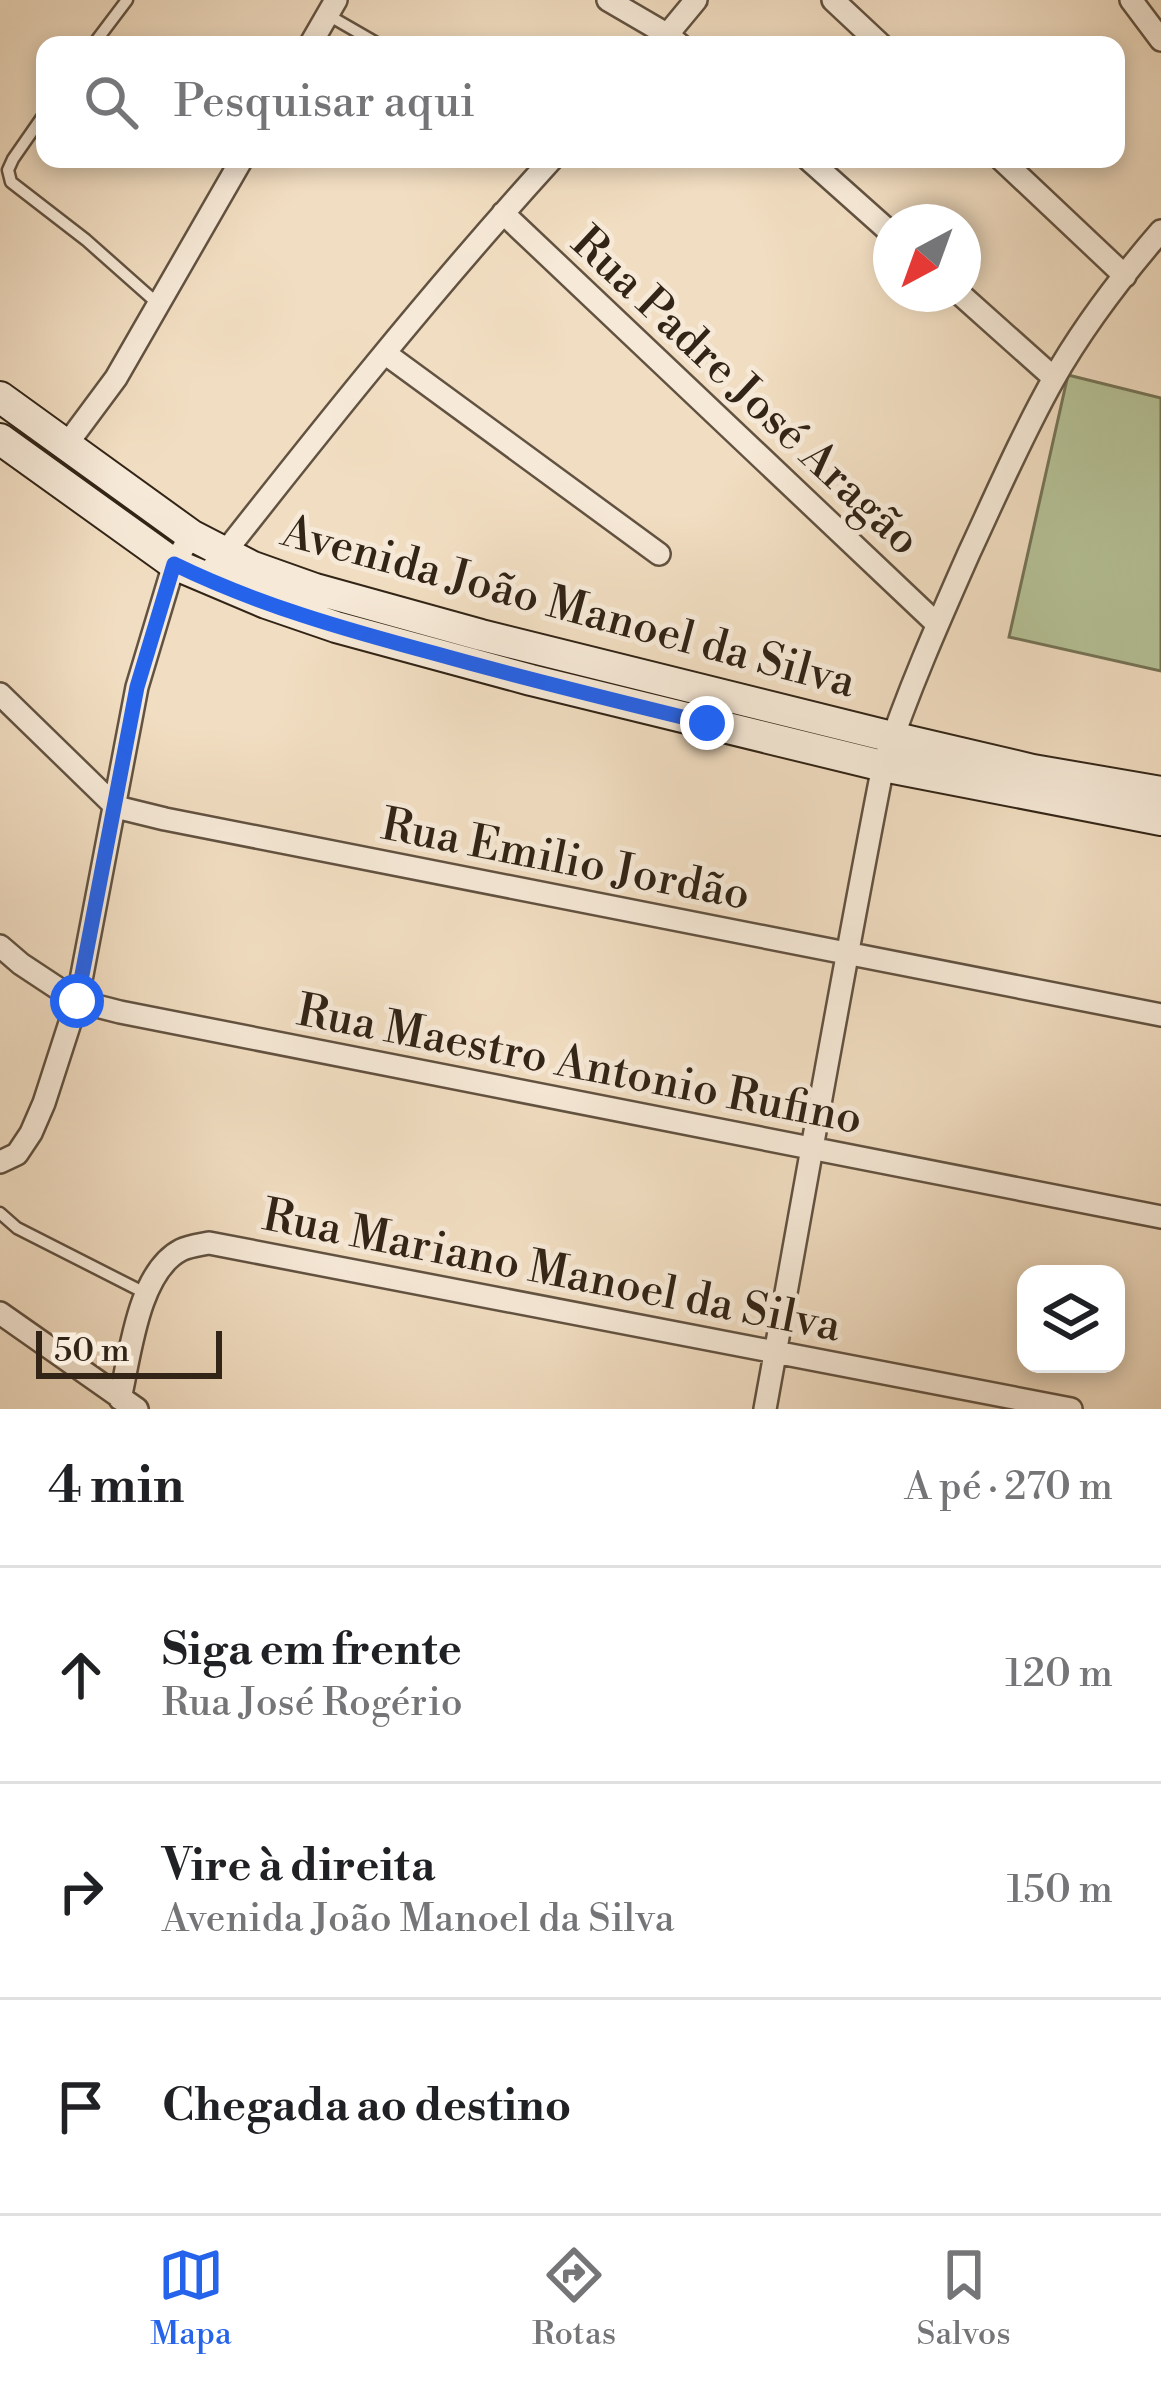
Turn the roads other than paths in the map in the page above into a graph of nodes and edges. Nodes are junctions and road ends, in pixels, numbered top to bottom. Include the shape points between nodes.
1 (127, 0) edge
2 (608, 0) edge
3 (696, 0) edge
4 (833, 0) edge
5 (1131, 0) edge
6 (332, 7) edge
7 (100, 36) edge
8 (315, 36) edge
9 (369, 36) edge
10 (660, 36) edge
11 (673, 36) edge
12 (871, 36) edge
13 (1161, 40) edge
14 (36, 126) edge
15 (237, 168) edge
16 (544, 168) edge
17 (818, 168) edge
18 (1011, 168) edge
19 (503, 213) junction
20 (873, 217) edge
21 (1161, 231) edge
22 (1125, 276) junction
23 (157, 303) junction
24 (980, 312) edge
25 (386, 354) junction
26 (1054, 378) junction
27 (0, 397) edge
28 (0, 439) edge
29 (68, 444) junction
30 (191, 535) junction
31 (224, 554) junction
32 (659, 554) dead end
33 (174, 564) junction
34 (204, 579) junction
35 (937, 624) junction
36 (0, 694) edge
37 (887, 752) junction
38 (1032, 782) junction
39 (1161, 792) edge
40 (116, 807) junction
41 (1161, 820) edge
42 (0, 946) edge
43 (847, 952) junction
44 (77, 1001) junction
45 (1161, 1015) edge
46 (814, 1147) junction
47 (0, 1162) edge
48 (0, 1214) edge
49 (1161, 1217) edge
50 (145, 1293) junction
51 (0, 1313) edge
52 (776, 1352) junction
53 (128, 1404) edge
54 (765, 1409) edge
55 (1071, 1409) edge

1 - 7 lane
2 - 10 street
3 - 11 street
4 - 12 street
5 - 13 street
6 - 8 street
6 - 9 lane
14 - 23 lane via 8,170 11,182
15 - 23 street
16 - 19 street
17 - 20 street
18 - 22 street
19 - 25 street
19 - 35 street, Rua Padre José Aragão
21 - 22 street
22 - 26 street
23 - 29 street
24 - 26 street
25 - 31 street
25 - 32 street
26 - 35 street
27 - 29 street, Avenida João Manoel da Silva
28 - 33 street, Avenida João Manoel da Silva
29 - 30 street, Avenida João Manoel da Silva
30 - 31 street, Avenida João Manoel da Silva
30 - 33 street
31 - 34 street
31 - 37 street, Avenida João Manoel da Silva via 335,595
33 - 34 street, Avenida João Manoel da Silva
33 - 40 street via 137,687
34 - 37 street, Avenida João Manoel da Silva via 336,627 531,680
35 - 37 street
36 - 40 street
37 - 38 street, Avenida João Manoel da Silva
37 - 43 street
38 - 39 street, Avenida João Manoel da Silva
38 - 41 street, Avenida João Manoel da Silva
40 - 43 street, Rua Emilio Jordão
40 - 44 street
42 - 44 street, Rua Maestro Antonio Rufino
43 - 45 street, Rua Emilio Jordão
43 - 46 street
44 - 46 street, Rua Maestro Antonio Rufino
44 - 47 street via 31,1133
46 - 49 street, Rua Maestro Antonio Rufino
46 - 52 street
48 - 50 lane
50 - 52 street, Rua Mariano Manoel da Silva via 177,1251 209,1243
50 - 53 street, Rua Mariano Manoel da Silva
51 - 53 street
52 - 54 street
52 - 55 street, Rua Mariano Manoel da Silva

